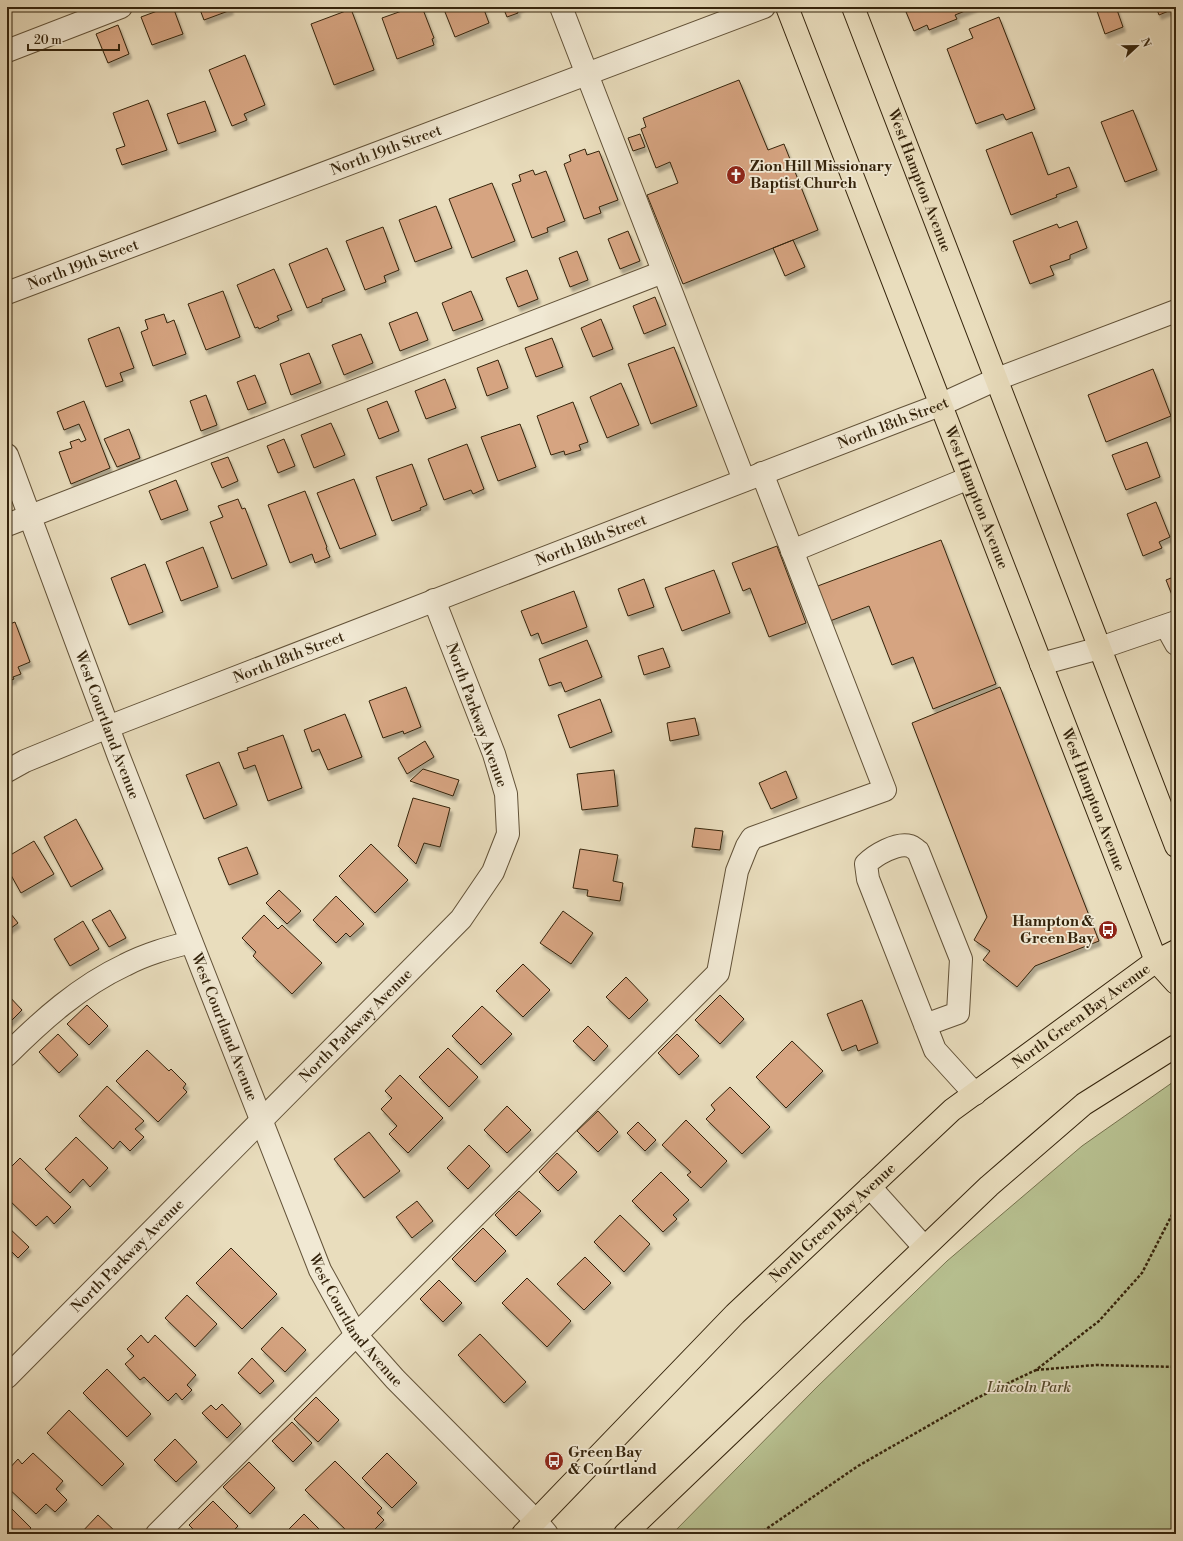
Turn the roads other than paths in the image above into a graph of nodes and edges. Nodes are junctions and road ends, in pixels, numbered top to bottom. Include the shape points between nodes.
1 (121, 7) edge
2 (561, 7) edge
3 (764, 7) edge
4 (787, 7) edge
5 (853, 7) edge
6 (7, 51) edge
7 (587, 74) junction
8 (663, 272) junction
9 (7, 293) edge
10 (1176, 311) edge
11 (996, 379) junction
12 (940, 405) junction
13 (7, 455) edge
14 (753, 477) junction
15 (969, 478) junction
16 (31, 516) junction
17 (7, 525) edge
18 (792, 551) junction
19 (434, 600) junction
20 (1173, 630) edge
21 (1100, 648) junction
22 (1041, 664) junction
23 (108, 727) junction
24 (7, 771) edge
25 (1170, 811) edge
26 (1176, 846) edge
27 (191, 942) junction
28 (1176, 951) edge
29 (1156, 961) junction
30 (1176, 983) edge
31 (925, 1025) junction
32 (1176, 1046) edge
33 (7, 1055) edge
34 (975, 1094) junction
35 (260, 1120) junction
36 (870, 1187) junction
37 (924, 1247) junction
38 (356, 1335) junction
39 (7, 1377) edge
40 (536, 1530) edge
41 (157, 1534) edge
42 (625, 1534) edge

1 - 6 street
2 - 7 street
3 - 7 street, North 19th Street
4 - 12 main road, West Hampton Avenue
5 - 11 main road, West Hampton Avenue
7 - 8 street
7 - 9 street, North 19th Street
8 - 14 street
8 - 16 street
10 - 11 street, North 18th Street
11 - 12 street, North 18th Street
11 - 21 main road, West Hampton Avenue
12 - 14 street, North 18th Street
12 - 15 main road, West Hampton Avenue
13 - 16 street, West Courtland Avenue
14 - 18 street
14 - 19 street, North 18th Street
15 - 18 street
15 - 22 main road, West Hampton Avenue
16 - 17 street
16 - 23 street, West Courtland Avenue
18 - 38 street via 885,790 752,838 737,871 718,972
19 - 23 street, North 18th Street
19 - 35 street, North Parkway Avenue via 494,754 506,794 508,834 493,872 461,919
20 - 21 street
21 - 22 street
21 - 25 main road, West Hampton Avenue
22 - 29 main road, West Hampton Avenue
23 - 24 street, North 18th Street
23 - 27 street, West Courtland Avenue
25 - 26 main road, West Hampton Avenue
27 - 33 street via 158,951 90,984 55,1010
27 - 35 street, West Courtland Avenue
28 - 29 main road, North Green Bay Avenue
29 - 30 main road, West Hampton Avenue
29 - 34 main road, North Green Bay Avenue
31 - 31 street via 868,879 866,864 874,856 900,845 910,846 918,851 961,959 958,1013
31 - 34 street via 935,1050
32 - 37 main road via 1084,1104 989,1186
34 - 36 main road, North Green Bay Avenue via 952,1110
35 - 38 street, West Courtland Avenue via 320,1270
35 - 39 street, North Parkway Avenue
36 - 37 street
36 - 40 main road, North Green Bay Avenue via 735,1314
37 - 42 main road
38 - 40 street, West Courtland Avenue
38 - 41 street

